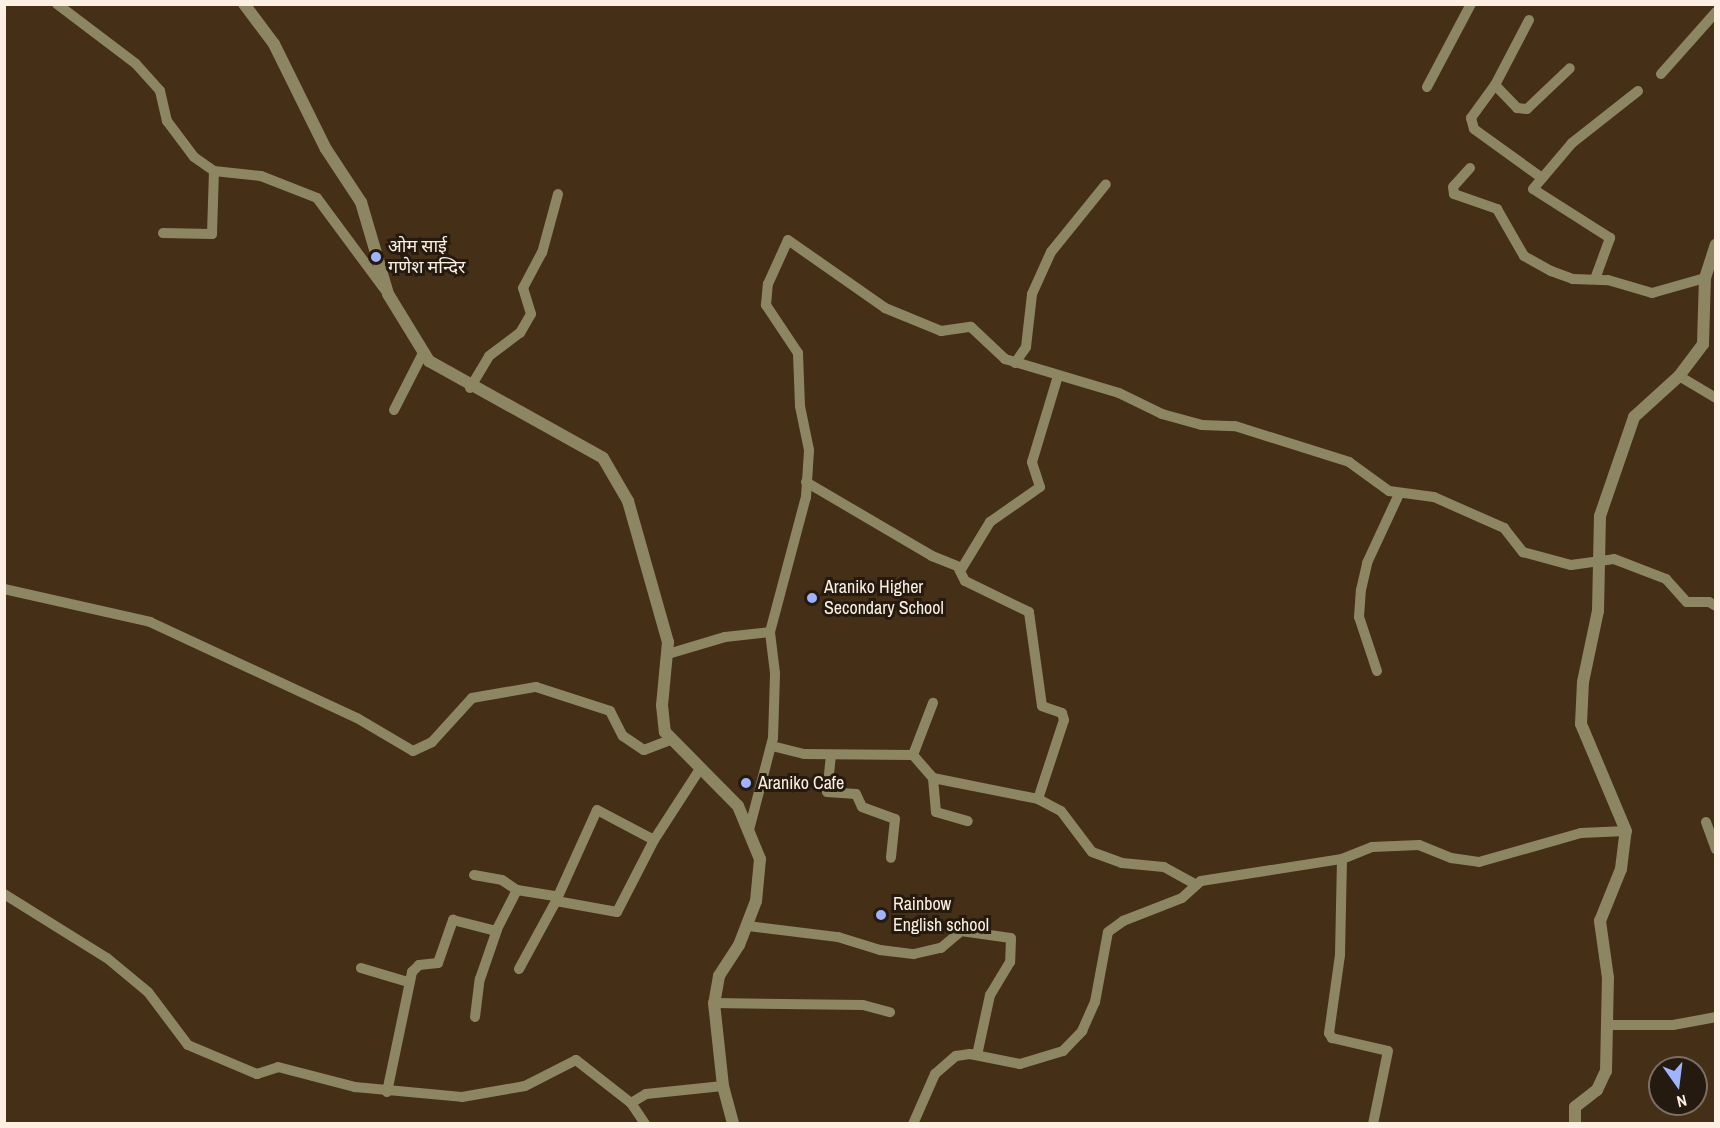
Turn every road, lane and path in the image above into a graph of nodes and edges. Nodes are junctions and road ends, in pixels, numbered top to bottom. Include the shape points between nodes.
1 (57, 4) edge
2 (244, 4) edge
3 (1471, 4) edge
4 (1716, 12) edge
5 (1529, 20) dead end
6 (1570, 68) dead end
7 (1661, 74) dead end
8 (1495, 85) junction
9 (1427, 87) dead end
10 (1638, 91) dead end
11 (1470, 168) dead end
12 (214, 171) junction
13 (1542, 178) junction
14 (1106, 184) dead end
15 (558, 194) dead end
16 (163, 233) dead end
17 (1716, 245) edge
18 (1705, 278) junction
19 (1595, 279) junction
20 (388, 294) junction
21 (423, 353) junction
22 (1015, 363) junction
23 (1058, 376) junction
24 (1679, 376) junction
25 (470, 388) junction
26 (1716, 398) edge
27 (394, 410) dead end
28 (806, 482) junction
29 (1399, 494) junction
30 (1598, 558) junction
31 (959, 569) junction
32 (4, 590) edge
33 (1716, 606) edge
34 (770, 632) junction
35 (668, 654) junction
36 (1377, 672) dead end
37 (933, 703) dead end
38 (670, 740) junction
39 (772, 746) junction
40 (831, 755) junction
41 (913, 755) junction
42 (700, 769) junction
43 (933, 778) junction
44 (1038, 799) junction
45 (968, 821) dead end
46 (1706, 822) dead end
47 (749, 830) junction
48 (1626, 831) junction
49 (654, 840) junction
50 (1716, 849) edge
51 (891, 858) dead end
52 (1342, 859) junction
53 (474, 875) dead end
54 (1196, 885) junction
55 (518, 890) junction
56 (4, 894) edge
57 (555, 898) junction
58 (748, 926) junction
59 (497, 930) junction
60 (361, 968) dead end
61 (519, 969) dead end
62 (408, 982) junction
63 (714, 1003) junction
64 (890, 1012) dead end
65 (475, 1017) dead end
66 (1716, 1017) edge
67 (1608, 1024) junction
68 (977, 1055) junction
69 (723, 1086) junction
70 (387, 1092) junction
71 (631, 1102) junction
72 (645, 1124) edge
73 (733, 1124) edge
74 (913, 1124) edge
75 (1373, 1124) edge
76 (1575, 1124) edge

1 - 12 street via 136,64 160,91 178,141
2 - 20 street via 274,44 326,149 361,202
3 - 9 street
4 - 7 street
5 - 8 street
6 - 8 street via 1527,109 1517,108
8 - 13 street via 1471,118 1474,129
10 - 13 street via 1572,144
11 - 19 street via 1453,187 1454,194 1497,209 1531,261 1563,276
12 - 16 street via 212,234
12 - 20 street via 261,176 317,198
13 - 19 street via 1533,189 1610,238
14 - 22 street via 1051,252 1032,294 1026,347
15 - 25 street via 542,253 525,278 524,295 531,314 520,333 489,356
17 - 18 street
18 - 19 street via 1652,293
18 - 24 street via 1703,344
20 - 21 street
21 - 25 street via 443,372
21 - 27 street
22 - 23 street
22 - 28 street via 997,353 970,327 940,331 885,308 821,266 792,240 786,241 768,284 766,305 798,353 800,406 809,450
23 - 29 street via 1119,393 1162,414 1202,425 1235,426 1349,462 1379,485
23 - 31 street via 1032,462 1040,487 990,522
24 - 26 street
24 - 30 street via 1634,417 1605,493
25 - 35 street via 590,450 609,466 638,527
28 - 31 street
28 - 34 street
29 - 30 street via 1434,497 1503,528 1518,549 1535,557 1571,565
29 - 36 street via 1367,563 1361,590 1359,617
30 - 33 street via 1653,572 1688,602
30 - 48 street via 1598,611 1583,682 1581,724
31 - 44 street via 965,581 1029,612 1042,706 1065,716
32 - 38 street via 150,622 357,718 413,751 432,742 472,698 536,687 610,711 623,736 644,750
34 - 35 street via 725,637
34 - 39 street via 776,673
35 - 38 street via 661,720
37 - 41 street
38 - 42 street
39 - 40 street
39 - 47 street
40 - 41 street
40 - 51 street via 827,792 855,794 862,807 895,819
41 - 43 street
42 - 47 street via 738,806
42 - 49 street
43 - 44 street
43 - 45 street via 936,812
44 - 54 street via 1060,812 1092,852 1122,863 1164,867
46 - 50 street
47 - 58 street via 761,870
48 - 52 street via 1581,833 1479,862 1451,858 1419,845 1372,847
48 - 67 street via 1621,869 1600,921 1608,978
49 - 57 street via 616,913
49 - 57 street via 597,810
52 - 54 street via 1209,879
52 - 75 street via 1342,925 1329,1033 1332,1038 1388,1051
53 - 55 street via 502,880
54 - 68 street via 1182,898 1123,921 1108,932 1095,1002 1082,1031 1063,1051 1020,1064
55 - 57 street
55 - 59 street
56 - 70 street via 82,943 148,992 180,1039 198,1050 257,1074 278,1067
57 - 61 street
58 - 63 street via 725,963
58 - 68 street via 838,937 880,950 914,954 946,945 962,931 1011,938 1010,962 990,995
59 - 62 street via 453,920 438,963 415,968
59 - 65 street via 480,979
60 - 62 street
62 - 70 street
63 - 64 street via 863,1005
63 - 69 street
66 - 67 street via 1673,1025
67 - 76 street via 1604,1081 1578,1102
68 - 74 street via 956,1056 941,1067
69 - 71 street via 646,1094
69 - 73 street
70 - 71 street via 479,1096 525,1086 576,1060
71 - 72 street

